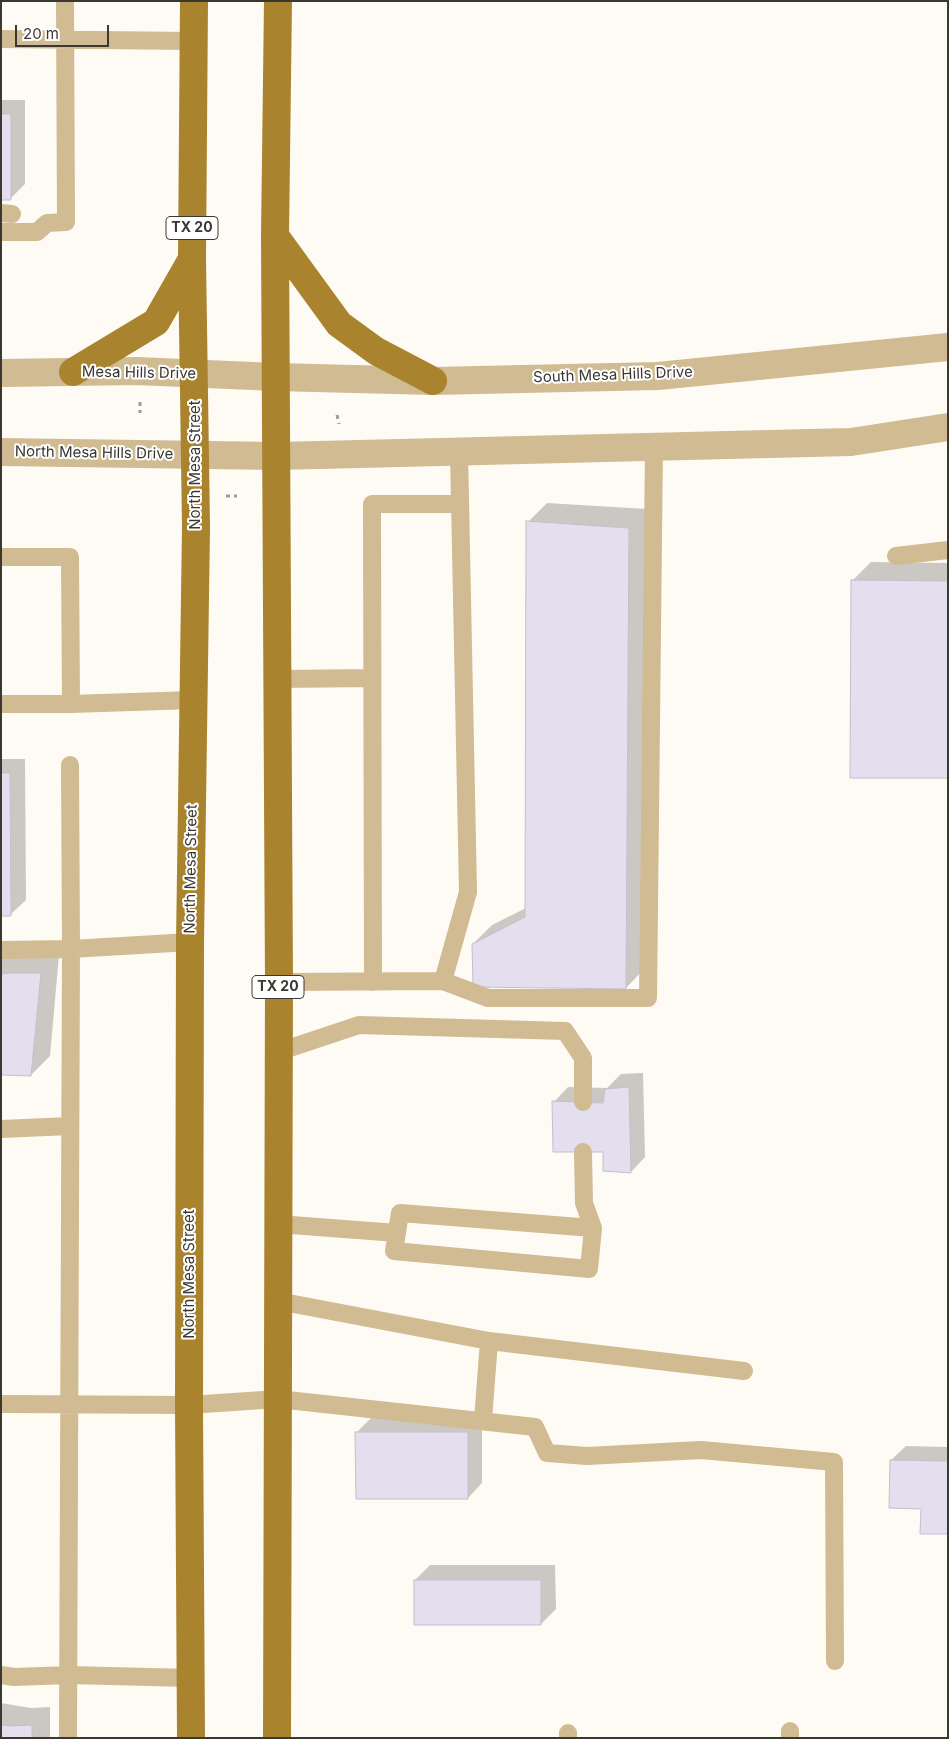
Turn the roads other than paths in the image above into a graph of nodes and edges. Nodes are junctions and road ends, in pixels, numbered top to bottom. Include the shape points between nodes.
1 (65, 1) edge
2 (194, 1) edge
3 (278, 1) edge
4 (1, 39) edge
5 (66, 40) junction
6 (193, 41) junction
7 (1, 232) edge
8 (275, 236) junction
9 (192, 259) junction
10 (948, 347) edge
11 (73, 372) junction
12 (1, 373) edge
13 (194, 373) junction
14 (276, 377) junction
15 (433, 380) junction
16 (948, 427) edge
17 (654, 447) junction
18 (1, 452) edge
19 (458, 452) junction
20 (195, 455) junction
21 (276, 456) junction
22 (460, 504) junction
23 (948, 550) edge
24 (1, 556) edge
25 (896, 556) dead end
26 (372, 678) junction
27 (278, 679) junction
28 (193, 700) junction
29 (1, 704) edge
30 (71, 704) junction
31 (70, 765) dead end
32 (190, 942) junction
33 (71, 949) junction
34 (1, 950) edge
35 (443, 981) junction
36 (278, 982) junction
37 (373, 982) junction
38 (278, 1052) junction
39 (583, 1102) dead end
40 (70, 1126) junction
41 (1, 1129) edge
42 (583, 1152) dead end
43 (278, 1224) junction
44 (593, 1228) junction
45 (397, 1233) junction
46 (278, 1301) junction
47 (489, 1341) junction
48 (744, 1371) dead end
49 (278, 1399) junction
50 (1, 1404) edge
51 (70, 1404) junction
52 (189, 1405) junction
53 (483, 1420) junction
54 (834, 1661) dead end
55 (1, 1674) edge
56 (69, 1675) junction
57 (190, 1678) junction
58 (68, 1738) edge
59 (191, 1738) edge
60 (277, 1738) edge

1 - 5 lane
2 - 6 main road, North Mesa Street / TX 20
3 - 8 main road, TX 20
4 - 5 lane
5 - 6 lane
5 - 7 lane via 66,222 41,219 37,232
6 - 9 main road, North Mesa Street / TX 20
8 - 14 main road, TX 20
8 - 15 main road via 339,324 376,351
9 - 11 main road via 156,322
9 - 13 main road, North Mesa Street / TX 20
10 - 15 street, South Mesa Hills Drive via 658,376
11 - 12 street, Mesa Hills Drive
11 - 13 street, Mesa Hills Drive
13 - 14 street, Mesa Hills Drive
13 - 20 main road, North Mesa Street / TX 20
14 - 15 street, South Mesa Hills Drive
14 - 21 main road, TX 20
16 - 17 street via 851,442
17 - 19 street
17 - 35 lane via 648,998 488,998
18 - 20 street, North Mesa Hills Drive
19 - 21 street
19 - 22 lane
20 - 21 street, North Mesa Hills Drive
20 - 28 main road, North Mesa Street / TX 20
21 - 27 main road, TX 20
22 - 26 lane via 372,504
22 - 35 lane via 468,892
23 - 25 lane
24 - 30 lane via 70,557
26 - 27 lane
26 - 37 lane
27 - 36 main road, TX 20
28 - 30 lane
28 - 32 main road, North Mesa Street / TX 20
29 - 30 lane
31 - 33 lane
32 - 33 lane
32 - 52 main road, North Mesa Street / TX 20
33 - 34 lane
33 - 40 lane
35 - 37 lane
36 - 37 lane
36 - 38 main road, TX 20
38 - 39 lane via 359,1025 566,1031 583,1058
38 - 43 main road, TX 20
40 - 41 lane
40 - 51 lane
42 - 44 lane via 584,1203
43 - 45 lane
43 - 46 main road, TX 20
44 - 45 lane via 400,1213
44 - 45 lane via 589,1269 394,1251
46 - 47 lane
46 - 49 main road, TX 20
47 - 48 lane
47 - 53 lane
49 - 52 lane
49 - 53 lane
49 - 60 main road, TX 20
50 - 51 lane
51 - 52 lane
51 - 56 lane
52 - 57 main road, North Mesa Street / TX 20
53 - 54 lane via 535,1427 547,1453 587,1456 701,1450 834,1462
55 - 56 lane via 14,1677
56 - 57 lane
56 - 58 lane
57 - 59 main road, North Mesa Street / TX 20

